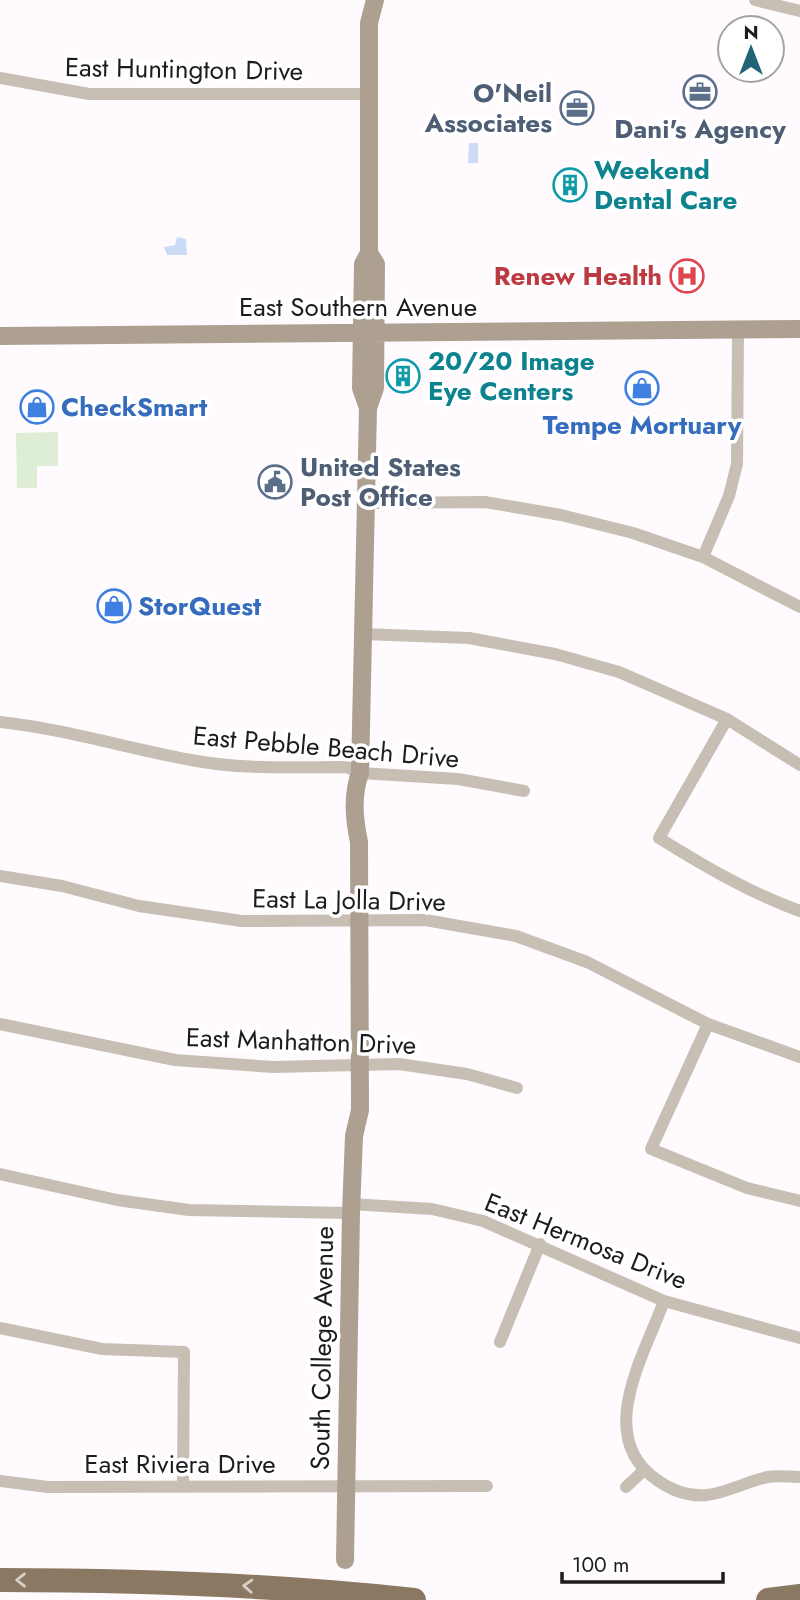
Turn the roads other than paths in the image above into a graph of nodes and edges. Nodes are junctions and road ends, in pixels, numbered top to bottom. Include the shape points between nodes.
1 (364, 0) edge
2 (375, 0) edge
3 (755, 0) edge
4 (800, 11) edge
5 (369, 23) junction
6 (0, 78) edge
7 (369, 94) junction
8 (800, 329) edge
9 (738, 330) junction
10 (369, 333) junction
11 (0, 336) edge
12 (366, 503) junction
13 (703, 557) junction
14 (800, 607) edge
15 (363, 634) junction
16 (727, 719) junction
17 (0, 722) edge
18 (800, 765) edge
19 (360, 773) junction
20 (524, 791) dead end
21 (0, 876) edge
22 (800, 911) edge
23 (358, 920) junction
24 (0, 1024) edge
25 (708, 1024) junction
26 (800, 1057) edge
27 (355, 1065) junction
28 (517, 1088) dead end
29 (0, 1174) edge
30 (800, 1200) edge
31 (351, 1209) junction
32 (540, 1244) junction
33 (664, 1301) junction
34 (0, 1328) edge
35 (800, 1338) edge
36 (500, 1342) dead end
37 (643, 1471) junction
38 (800, 1477) edge
39 (0, 1482) edge
40 (183, 1486) junction
41 (345, 1486) junction
42 (487, 1486) dead end
43 (626, 1487) dead end
44 (345, 1560) dead end
45 (0, 1580) edge
46 (800, 1595) edge
47 (414, 1600) edge
48 (768, 1600) edge

1 - 5 street, South College Avenue
2 - 5 street, South College Avenue
3 - 4 street
5 - 7 street, South College Avenue
6 - 7 street, East Huntington Drive via 89,94
7 - 10 street, South College Avenue via 369,253 376,264
8 - 9 street, East Southern Avenue
9 - 10 street, East Southern Avenue
9 - 13 street via 737,464
10 - 11 street, East Southern Avenue
10 - 12 street, South College Avenue via 361,388 368,408
12 - 13 street via 485,502 633,533
12 - 15 street, South College Avenue
13 - 14 street
15 - 16 street via 469,639 555,654 619,672
15 - 19 street, South College Avenue
16 - 18 street
16 - 22 street via 659,838 706,867
17 - 19 street, East Pebble Beach Drive via 78,733 191,760 250,767 347,768
19 - 20 street, East Pebble Beach Drive via 458,779
19 - 23 street, South College Avenue via 366,788 359,842
21 - 23 street, East La Jolla Drive via 139,906 242,921
23 - 25 street, East La Jolla Drive via 425,920 516,936 587,962
23 - 27 street, South College Avenue via 357,990 349,1015
24 - 27 street, East Manhatton Drive via 174,1060 273,1067
25 - 26 street, East La Jolla Drive
25 - 30 street via 651,1149 747,1188
27 - 28 street, East Manhatton Drive via 399,1064 467,1074
27 - 31 street, South College Avenue via 348,1108 354,1136
29 - 31 street, East Hermosa Drive via 117,1200 189,1210
31 - 32 street, East Hermosa Drive via 405,1205 446,1212
31 - 41 street, South College Avenue
32 - 33 street, East Hermosa Drive
32 - 36 street
33 - 35 street, East Hermosa Drive
33 - 37 street via 629,1392 624,1423 631,1452
34 - 40 street via 102,1349 184,1352
37 - 38 street via 673,1492 706,1495 769,1477
37 - 43 street
39 - 40 street, East Riviera Drive via 48,1487
40 - 41 street, East Riviera Drive
41 - 42 street, East Riviera Drive
41 - 44 street, South College Avenue
47 -> 45 highway via 191,1583
46 - 48 highway

